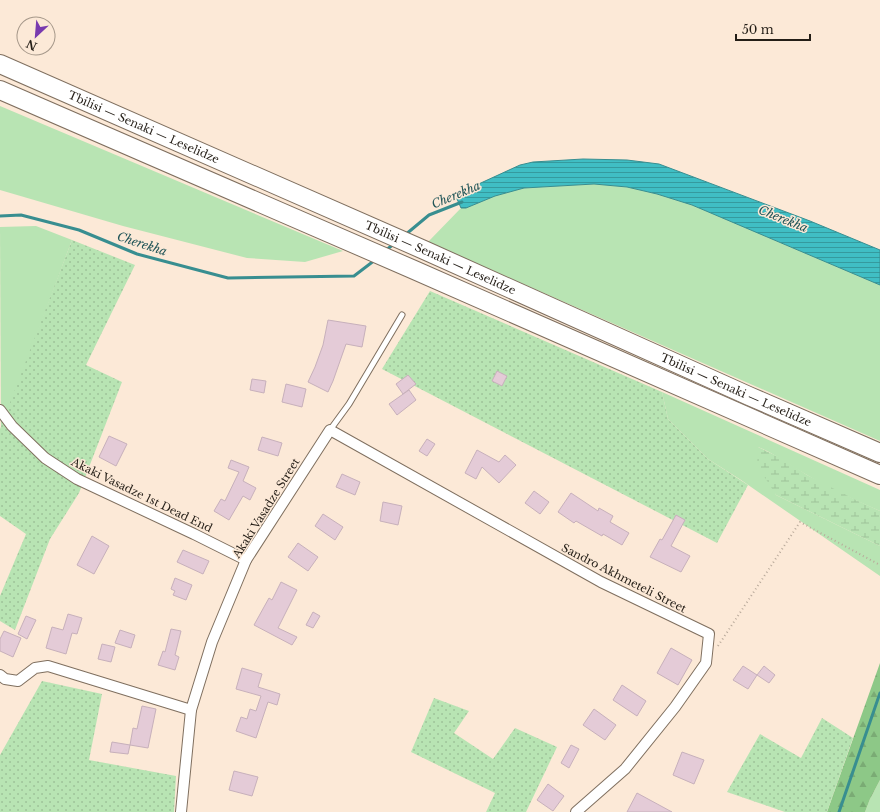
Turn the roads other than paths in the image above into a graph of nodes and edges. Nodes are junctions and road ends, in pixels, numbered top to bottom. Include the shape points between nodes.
1 (0, 64) edge
2 (0, 90) edge
3 (402, 316) dead end
4 (0, 410) edge
5 (330, 430) junction
6 (880, 453) edge
7 (880, 475) edge
8 (246, 560) junction
9 (0, 675) edge
10 (191, 710) junction
11 (181, 812) edge
12 (576, 812) edge

1 - 6 highway, Tbilisi — Senaki — Leselidze
2 - 7 highway, Tbilisi — Senaki — Leselidze
3 - 5 lane via 349,404
4 - 8 street, Akaki Vasadze 1st Dead End via 12,426 45,458 77,480
5 - 8 street, Akaki Vasadze Street
5 - 12 street, Sandro Akhmeteli Street via 602,582 709,634 706,664 675,708 625,769
8 - 10 street, Akaki Vasadze Street via 212,642
9 - 10 street via 5,679 18,681 35,668 48,666
10 - 11 street, Akaki Vasadze Street

